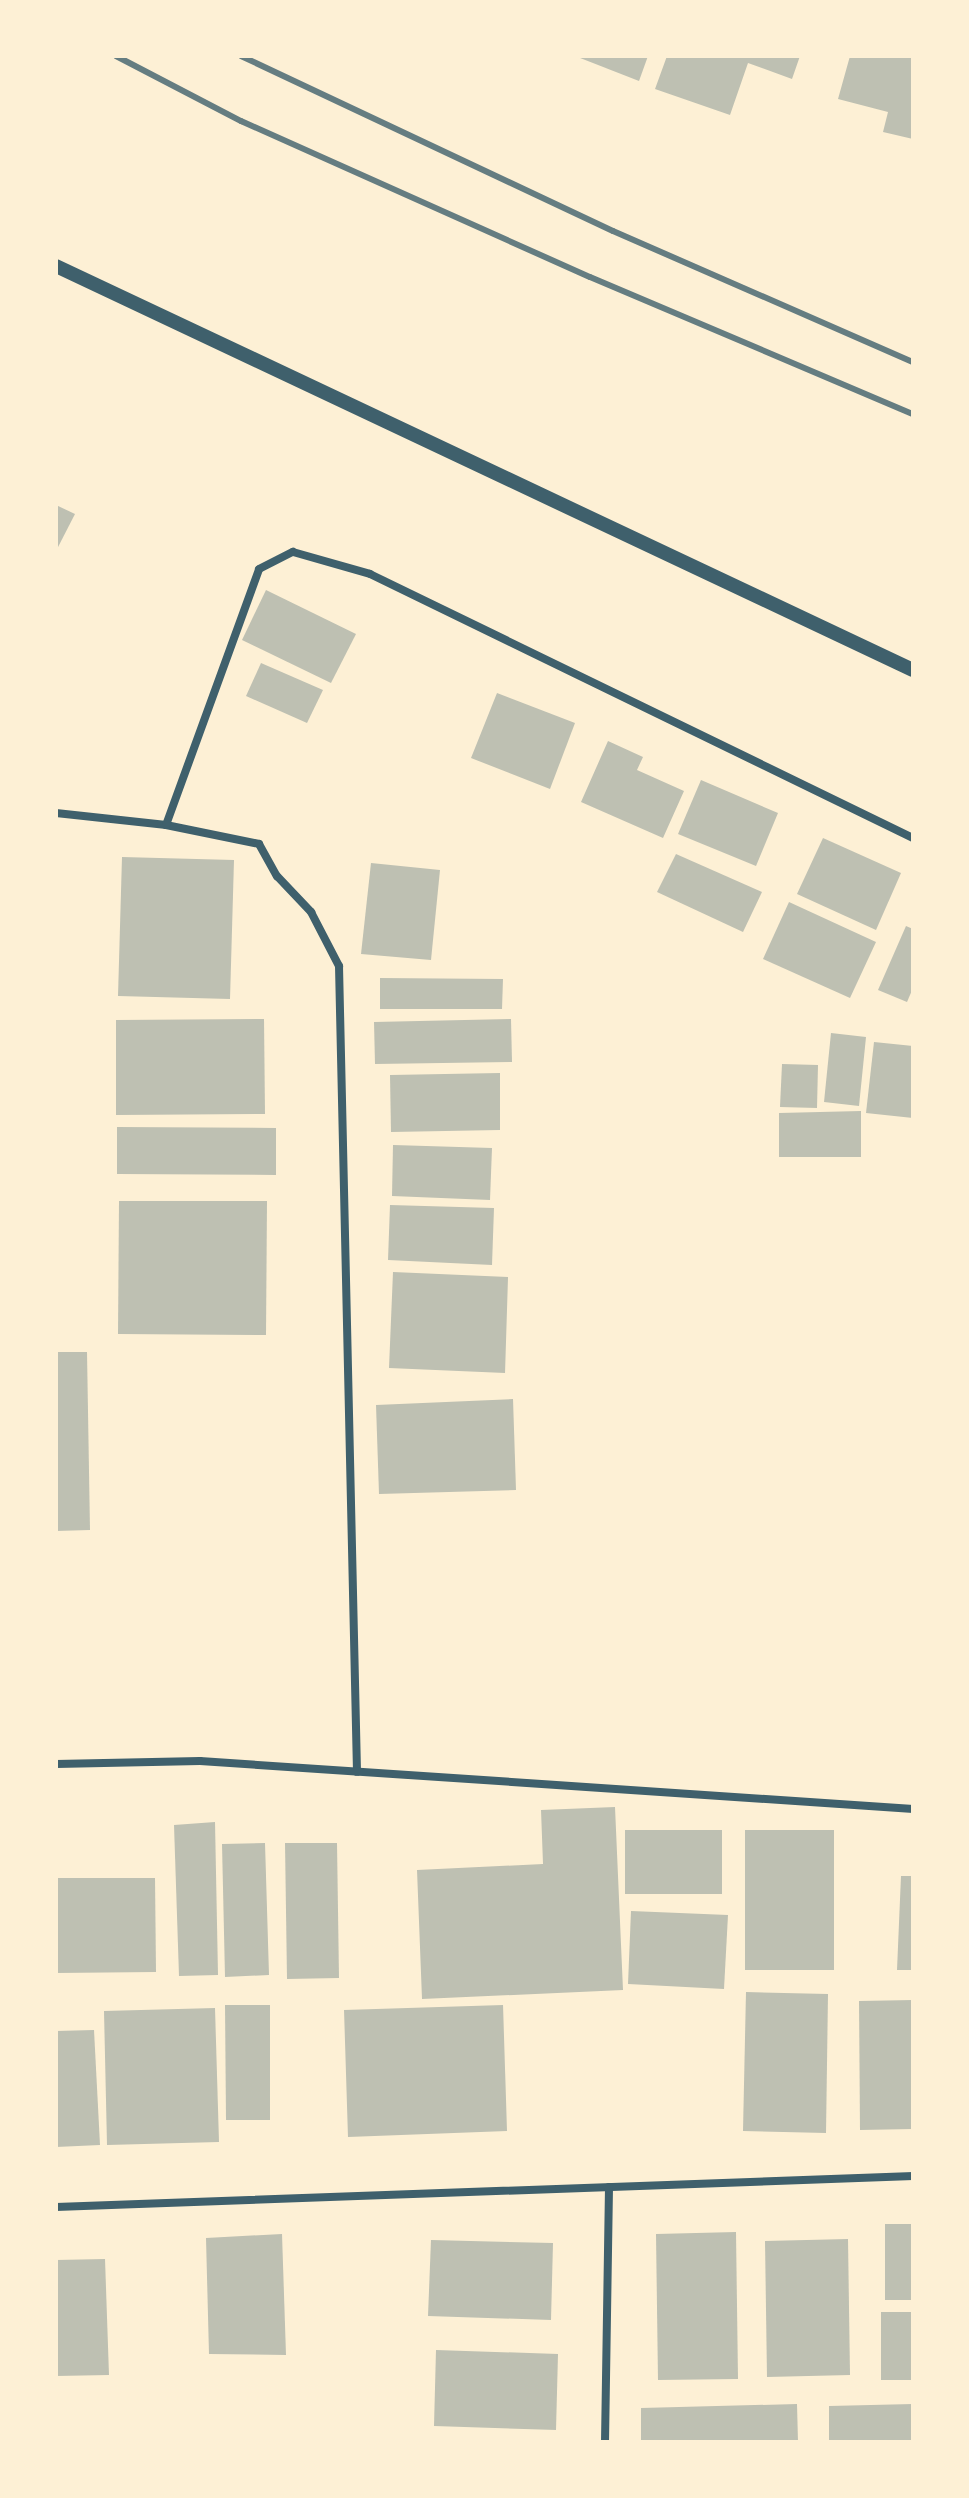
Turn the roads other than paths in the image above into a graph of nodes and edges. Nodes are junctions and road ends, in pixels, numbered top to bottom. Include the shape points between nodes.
1 (56, 266) edge
2 (913, 670) edge
3 (56, 813) edge
4 (166, 825) junction
5 (913, 838) edge
6 (56, 1764) edge
7 (357, 1772) junction
8 (913, 1809) edge
9 (913, 2176) edge
10 (609, 2187) junction
11 (56, 2207) edge
12 (605, 2442) edge

1 - 2 street
3 - 4 street
4 - 5 street via 259,569 293,552 370,574
4 - 7 street via 259,844 277,876 311,912 339,966
6 - 7 street via 200,1761
7 - 8 street
9 - 10 street
10 - 11 street
10 - 12 street

